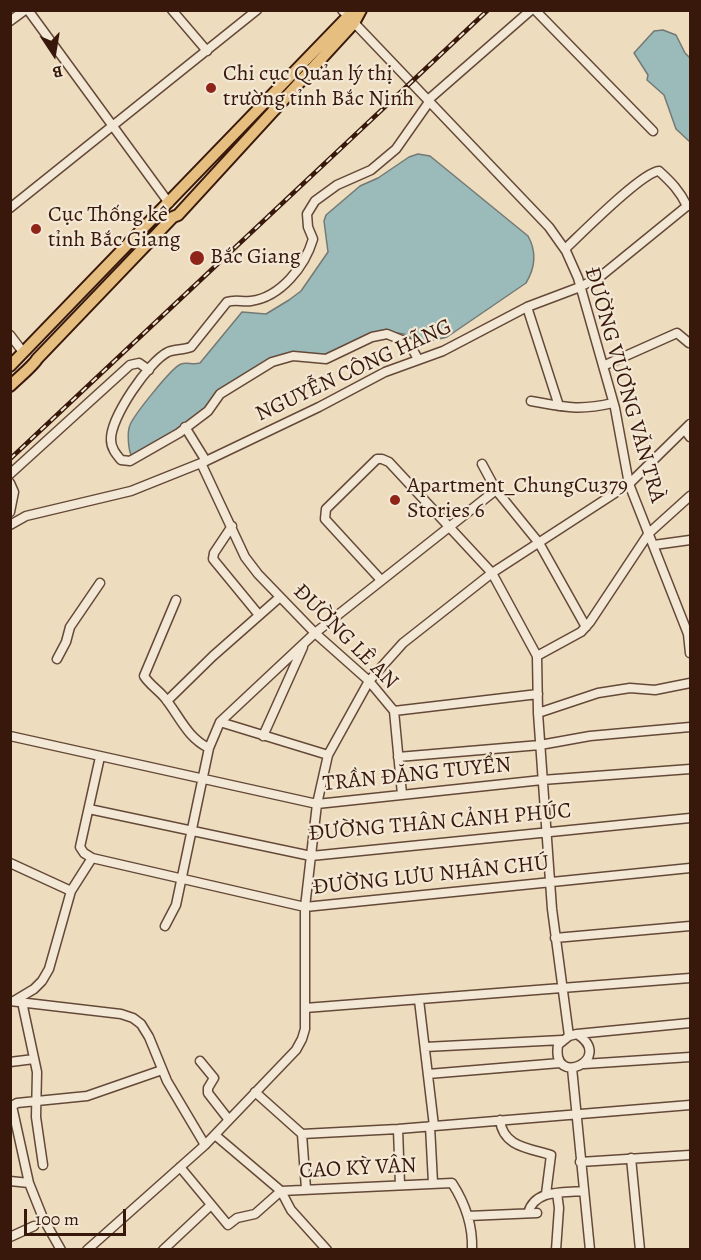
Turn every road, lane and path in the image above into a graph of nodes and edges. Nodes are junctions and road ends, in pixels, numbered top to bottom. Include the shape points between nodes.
1 (27, 10) edge
2 (172, 10) edge
3 (257, 10) edge
4 (361, 10) edge
5 (371, 10) edge
6 (533, 10) edge
7 (350, 14) edge
8 (10, 21) edge
9 (207, 51) junction
10 (429, 101) junction
11 (114, 127) junction
12 (653, 131) dead end
13 (168, 204) junction
14 (689, 206) edge
15 (10, 208) edge
16 (177, 214) junction
17 (565, 249) junction
18 (580, 287) junction
19 (527, 307) junction
20 (10, 335) edge
21 (690, 344) edge
22 (24, 352) junction
23 (418, 359) junction
24 (33, 362) junction
25 (10, 366) edge
26 (603, 366) junction
27 (149, 370) junction
28 (10, 386) edge
29 (531, 401) dead end
30 (613, 403) junction
31 (559, 406) junction
32 (185, 427) junction
33 (688, 430) edge
34 (204, 462) junction
35 (482, 464) dead end
36 (10, 474) edge
37 (10, 483) edge
38 (629, 484) junction
39 (496, 490) junction
40 (690, 496) edge
41 (10, 512) edge
42 (10, 525) edge
43 (232, 526) junction
44 (449, 527) junction
45 (649, 533) junction
46 (690, 540) edge
47 (539, 543) junction
48 (654, 545) junction
49 (492, 573) junction
50 (381, 580) junction
51 (100, 583) dead end
52 (280, 597) junction
53 (176, 600) dead end
54 (259, 615) junction
55 (586, 627) junction
56 (688, 629) edge
57 (315, 633) junction
58 (306, 641) junction
59 (690, 652) edge
60 (537, 656) junction
61 (57, 659) dead end
62 (369, 681) junction
63 (690, 683) edge
64 (538, 694) junction
65 (167, 701) junction
66 (394, 711) junction
67 (538, 713) junction
68 (220, 723) junction
69 (690, 727) edge
70 (10, 736) edge
71 (263, 736) junction
72 (540, 745) junction
73 (209, 748) junction
74 (328, 755) junction
75 (100, 757) junction
76 (398, 757) junction
77 (690, 768) edge
78 (203, 779) junction
79 (542, 780) junction
80 (402, 795) junction
81 (317, 804) junction
82 (89, 809) junction
83 (690, 818) edge
84 (192, 830) junction
85 (546, 833) junction
86 (311, 856) junction
87 (92, 858) junction
88 (10, 863) edge
89 (690, 868) edge
90 (182, 879) junction
91 (550, 881) junction
92 (71, 891) junction
93 (305, 907) junction
94 (165, 926) dead end
95 (690, 926) edge
96 (555, 938) junction
97 (690, 978) edge
98 (562, 987) junction
99 (419, 1000) junction
100 (15, 1001) edge
101 (305, 1008) junction
102 (690, 1023) edge
103 (570, 1037) junction
104 (424, 1047) junction
105 (690, 1057) edge
106 (34, 1059) junction
107 (200, 1060) dead end
108 (10, 1062) edge
109 (560, 1064) junction
110 (584, 1064) junction
111 (572, 1068) junction
112 (162, 1070) junction
113 (428, 1074) junction
114 (255, 1092) junction
115 (36, 1101) junction
116 (690, 1105) edge
117 (576, 1113) junction
118 (229, 1120) junction
119 (500, 1120) junction
120 (428, 1127) junction
121 (398, 1129) junction
122 (302, 1134) junction
123 (215, 1135) junction
124 (205, 1145) junction
125 (690, 1155) edge
126 (631, 1158) junction
127 (580, 1162) junction
128 (43, 1165) dead end
129 (180, 1167) junction
130 (10, 1181) edge
131 (433, 1183) junction
132 (29, 1184) junction
133 (400, 1185) junction
134 (306, 1189) junction
135 (281, 1191) junction
136 (583, 1191) junction
137 (557, 1192) junction
138 (546, 1194) junction
139 (211, 1205) junction
140 (468, 1216) junction
141 (34, 1226) dead end
142 (10, 1237) edge
143 (316, 1237) junction
144 (59, 1249) edge
145 (87, 1250) edge
146 (162, 1250) edge
147 (317, 1250) edge
148 (327, 1250) edge
149 (472, 1250) edge
150 (556, 1250) edge
151 (590, 1250) edge
152 (640, 1250) edge

1 - 8 street
1 - 11 street
2 - 9 street
3 - 9 street
4 - 7 main road
5 - 7 main road
6 - 10 street
6 - 12 street
7 - 10 street, ĐƯỜNG VƯƠNG VĂN TRÀ
7 - 13 main road
7 - 16 main road
9 - 11 street
10 - 17 street, ĐƯỜNG VƯƠNG VĂN TRÀ via 549,227
10 - 27 street via 396,149 371,170 337,185 315,201 307,214 313,239 309,253 286,283 262,298 227,302 191,347 170,351
11 - 13 street
11 - 15 street
13 - 16 main road via 178,204
13 - 22 main road
14 - 17 street via 670,181 658,171 652,172
14 - 18 street, NGUYỄN CÔNG HÃNG via 601,276
16 - 24 main road
17 - 18 street, ĐƯỜNG VƯƠNG VĂN TRÀ
18 - 19 street, NGUYỄN CÔNG HÃNG
18 - 26 street, ĐƯỜNG VƯƠNG VĂN TRÀ
19 - 23 street, NGUYỄN CÔNG HÃNG via 443,351
19 - 31 street
20 - 22 street
21 - 26 street via 677,333
22 - 24 main road via 22,363
22 - 25 main road
23 - 32 street via 409,343 387,334 326,359 293,357 272,363 220,393 208,411
23 - 34 street, NGUYỄN CÔNG HÃNG
24 - 28 main road
26 - 30 street, ĐƯỜNG VƯƠNG VĂN TRÀ
27 - 32 street via 119,411 111,440 114,452 121,460 130,461
27 - 36 street via 139,363 130,365
29 - 31 street
30 - 31 street via 590,408
30 - 38 street, ĐƯỜNG VƯƠNG VĂN TRÀ
32 - 34 street, ĐƯỜNG LÊ AN
33 - 38 street
34 - 42 street, NGUYỄN CÔNG HÃNG via 131,491 26,516
34 - 43 street, ĐƯỜNG LÊ AN
35 - 39 street
37 - 41 street via 14,492
38 - 45 street, ĐƯỜNG VƯƠNG VĂN TRÀ
38 - 47 street
39 - 44 street
39 - 47 street
40 - 45 street
43 - 52 street, ĐƯỜNG LÊ AN via 245,557
43 - 54 street via 213,559
44 - 49 street
44 - 50 street
44 - 50 street via 389,462 377,459 326,509 325,519
45 - 48 street, ĐƯỜNG VƯƠNG VĂN TRÀ
45 - 55 street
46 - 48 street
47 - 49 street
47 - 55 street
48 - 56 street, ĐƯỜNG VƯƠNG VĂN TRÀ
49 - 60 street
49 - 62 street via 403,644
50 - 57 street
51 - 61 street via 70,627
52 - 54 street
52 - 57 street, ĐƯỜNG LÊ AN
53 - 65 street via 144,676
54 - 65 street
55 - 60 street
56 - 59 street, ĐƯỜNG VƯƠNG VĂN TRÀ
57 - 58 street
57 - 62 street, ĐƯỜNG LÊ AN
58 - 68 street
58 - 71 street
60 - 64 street
62 - 66 street, ĐƯỜNG LÊ AN
62 - 74 street
63 - 67 street via 655,690 630,688 598,693
64 - 66 street, ĐƯỜNG LÊ AN
64 - 67 street
65 - 73 street via 192,737
66 - 76 street
67 - 72 street
68 - 71 street
68 - 73 street
69 - 72 street
70 - 75 street, TRẦN ĐĂNG TUYỂN
71 - 74 street
72 - 76 street
72 - 79 street
73 - 78 street
74 - 81 street
75 - 78 street, TRẦN ĐĂNG TUYỂN
75 - 82 street
76 - 80 street
77 - 79 street, TRẦN ĐĂNG TUYỂN
78 - 81 street, TRẦN ĐĂNG TUYỂN
78 - 84 street
79 - 80 street, TRẦN ĐĂNG TUYỂN
79 - 85 street
80 - 81 street, TRẦN ĐĂNG TUYỂN
81 - 86 street
82 - 84 street, ĐƯỜNG THÂN CẢNH PHÚC
82 - 87 street via 80,847
83 - 85 street, ĐƯỜNG THÂN CẢNH PHÚC
84 - 86 street, ĐƯỜNG THÂN CẢNH PHÚC
84 - 90 street
85 - 86 street, ĐƯỜNG THÂN CẢNH PHÚC
85 - 91 street
86 - 93 street
87 - 90 street, ĐƯỜNG LƯU NHÂN CHÚ
87 - 92 street
88 - 92 street
89 - 91 street, ĐƯỜNG LƯU NHÂN CHÚ
90 - 93 street, ĐƯỜNG LƯU NHÂN CHÚ
90 - 94 street via 176,905
91 - 93 street, ĐƯỜNG LƯU NHÂN CHÚ
91 - 96 street
92 - 100 street via 49,969 34,989
93 - 101 street
95 - 96 street
96 - 98 street
97 - 98 street
98 - 99 street
98 - 103 street
99 - 101 street
99 - 104 street
100 - 106 street
100 - 112 street via 133,1018 149,1037
101 - 114 street via 305,1029 296,1050
102 - 103 street
103 - 104 street
103 - 109 street via 558,1045
103 - 110 street via 585,1040 589,1047
104 - 113 street
105 - 110 street
106 - 108 street
106 - 115 street
107 - 118 street via 214,1078 208,1093
109 - 111 street
109 - 113 street
110 - 111 street
111 - 117 street
112 - 115 street via 87,1096
112 - 124 street
113 - 120 street
114 - 118 street
114 - 122 street
115 - 128 street
115 - 132 street via 12,1106
116 - 117 street
117 - 119 street
117 - 127 street
118 - 123 street
119 - 120 street
119 - 138 street via 507,1139 551,1155
120 - 121 street
120 - 131 street
121 - 122 street
121 - 133 street
122 - 134 street
123 - 124 street
123 - 135 street, CAO KỲ VÂN
124 - 129 street
125 - 126 street
126 - 127 street
126 - 152 street
127 - 136 street
129 - 139 street
129 - 145 street
130 - 132 street
131 - 133 street, CAO KỲ VÂN
131 - 140 street, CAO KỲ VÂN via 452,1183
132 - 144 street
133 - 134 street, CAO KỲ VÂN
134 - 135 street, CAO KỲ VÂN
135 - 139 street via 255,1214 237,1218 228,1225
135 - 143 street via 291,1210
136 - 137 street
136 - 151 street
137 - 138 street
137 - 150 street
138 - 140 street via 533,1202 533,1213
139 - 146 street
140 - 149 street, CAO KỲ VÂN
141 - 142 street
143 - 147 street
143 - 148 street

